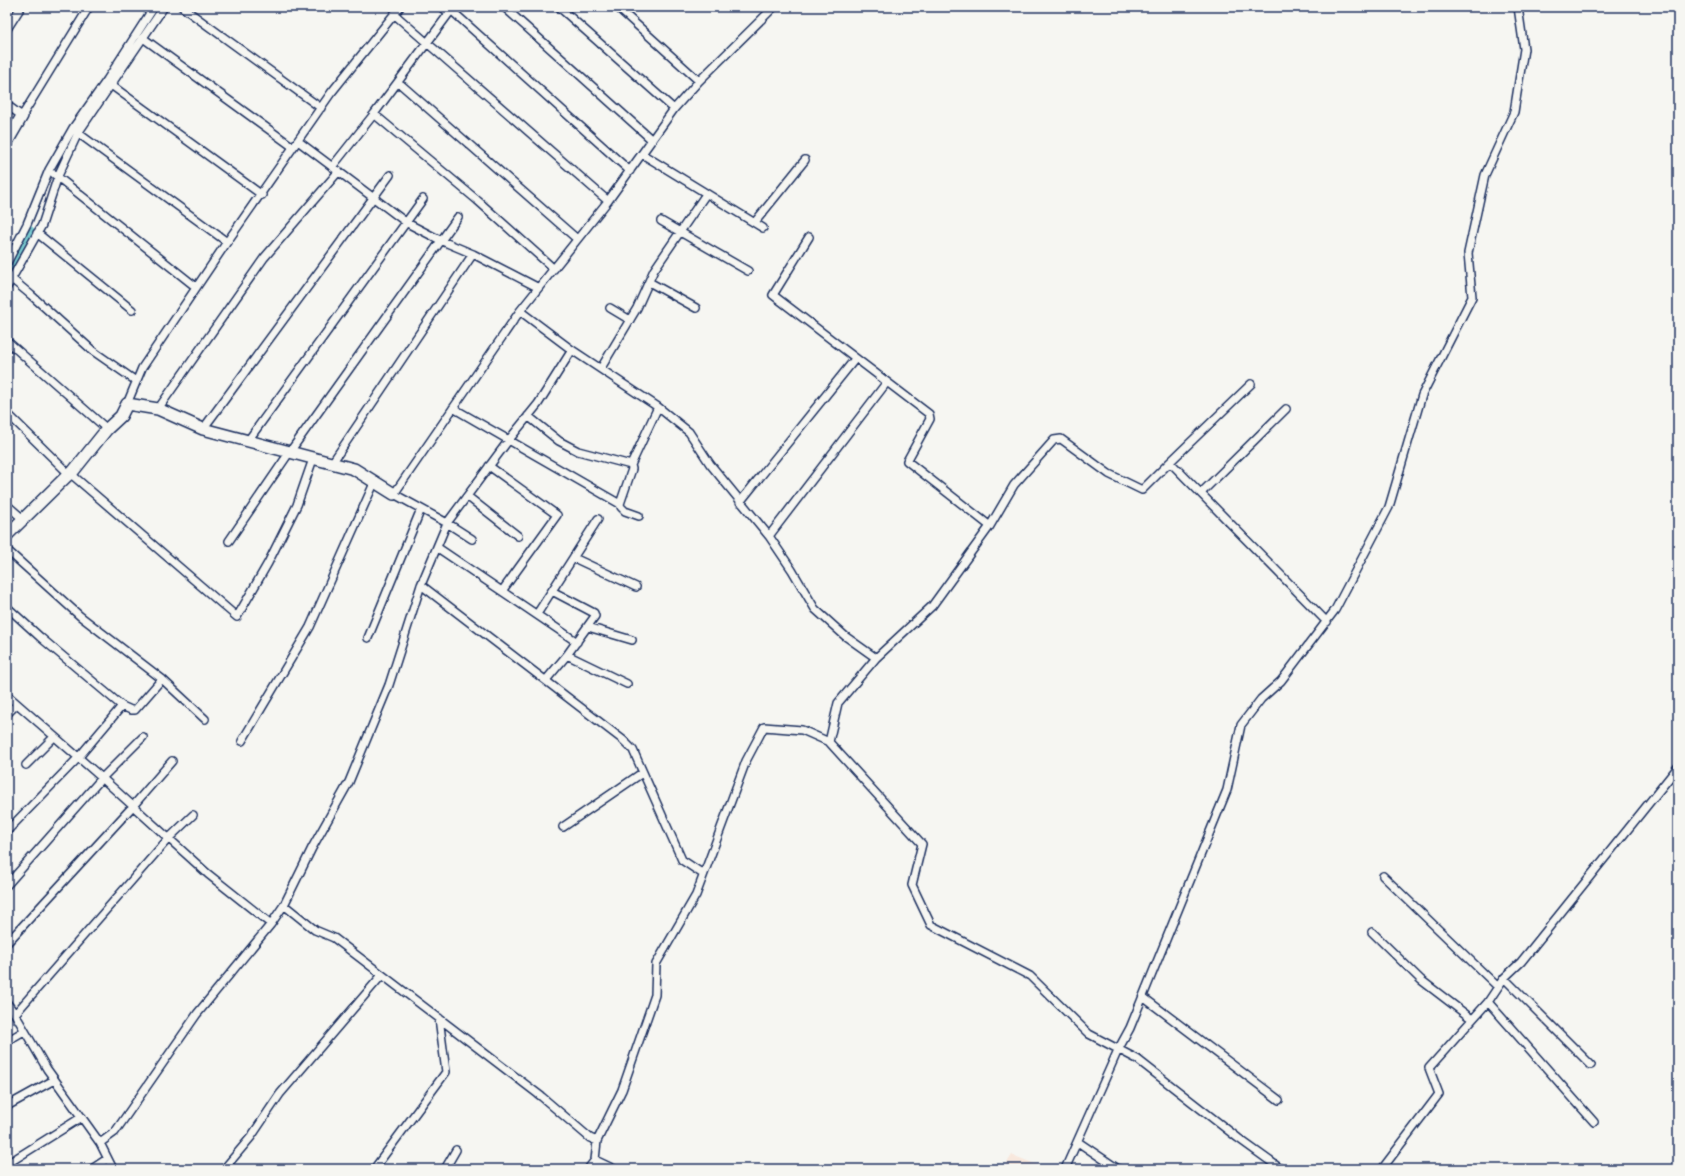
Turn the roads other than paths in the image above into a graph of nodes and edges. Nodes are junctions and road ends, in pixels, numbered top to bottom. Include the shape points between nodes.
1 (21, 7) edge
2 (89, 7) edge
3 (145, 7) edge
4 (164, 7) edge
5 (182, 7) edge
6 (400, 7) edge
7 (442, 7) edge
8 (504, 7) edge
9 (559, 7) edge
10 (617, 7) edge
11 (774, 7) edge
12 (1518, 7) edge
13 (153, 9) edge
14 (451, 10) edge
15 (394, 14) junction
16 (7, 29) edge
17 (143, 38) junction
18 (426, 41) junction
19 (699, 81) junction
20 (398, 82) junction
21 (111, 85) junction
22 (7, 105) edge
23 (321, 108) junction
24 (674, 109) junction
25 (374, 114) junction
26 (22, 116) junction
27 (78, 133) junction
28 (652, 140) junction
29 (7, 142) edge
30 (296, 144) junction
31 (642, 154) junction
32 (805, 160) dead end
33 (332, 167) junction
34 (49, 170) junction
35 (630, 171) junction
36 (339, 172) junction
37 (390, 175) dead end
38 (58, 176) junction
39 (706, 194) junction
40 (262, 195) junction
41 (373, 197) junction
42 (423, 199) dead end
43 (608, 201) junction
44 (458, 217) dead end
45 (661, 220) dead end
46 (407, 222) junction
47 (754, 222) junction
48 (763, 228) dead end
49 (681, 231) junction
50 (37, 233) junction
51 (809, 237) dead end
52 (577, 239) junction
53 (442, 241) junction
54 (227, 242) junction
55 (474, 254) junction
56 (7, 262) edge
57 (554, 269) junction
58 (748, 271) dead end
59 (9, 277) edge
60 (649, 282) junction
61 (7, 287) edge
62 (537, 287) junction
63 (196, 288) junction
64 (610, 308) dead end
65 (696, 308) dead end
66 (132, 310) dead end
67 (520, 311) junction
68 (630, 320) junction
69 (7, 341) edge
70 (572, 350) junction
71 (855, 358) junction
72 (601, 368) junction
73 (136, 381) junction
74 (887, 382) junction
75 (1251, 384) dead end
76 (127, 404) junction
77 (658, 407) junction
78 (453, 408) junction
79 (158, 409) junction
80 (1286, 409) dead end
81 (7, 413) edge
82 (528, 416) junction
83 (107, 429) junction
84 (204, 429) junction
85 (508, 441) junction
86 (247, 442) junction
87 (289, 453) junction
88 (313, 459) junction
89 (1170, 462) junction
90 (332, 463) junction
91 (631, 465) junction
92 (489, 466) junction
93 (70, 474) junction
94 (375, 481) junction
95 (1201, 492) junction
96 (394, 494) junction
97 (467, 496) junction
98 (740, 502) junction
99 (620, 504) junction
100 (7, 505) edge
101 (421, 509) junction
102 (639, 516) dead end
103 (23, 519) junction
104 (598, 519) dead end
105 (447, 523) junction
106 (990, 526) junction
107 (7, 535) edge
108 (518, 536) dead end
109 (769, 536) junction
110 (472, 539) dead end
111 (229, 541) dead end
112 (438, 548) junction
113 (7, 550) edge
114 (574, 558) junction
115 (421, 585) junction
116 (636, 587) dead end
117 (502, 591) junction
118 (552, 591) junction
119 (7, 607) edge
120 (537, 614) junction
121 (1327, 622) junction
122 (588, 627) junction
123 (368, 638) dead end
124 (632, 640) dead end
125 (577, 642) junction
126 (567, 655) junction
127 (876, 658) junction
128 (162, 679) junction
129 (546, 680) junction
130 (627, 684) dead end
131 (7, 695) edge
132 (17, 704) junction
133 (122, 706) junction
134 (7, 714) edge
135 (205, 718) dead end
136 (54, 737) junction
137 (143, 737) dead end
138 (242, 741) dead end
139 (829, 742) junction
140 (78, 758) junction
141 (172, 761) dead end
142 (26, 765) dead end
143 (1678, 767) edge
144 (642, 773) junction
145 (102, 778) junction
146 (133, 806) junction
147 (193, 815) dead end
148 (563, 827) dead end
149 (7, 831) edge
150 (168, 839) junction
151 (703, 874) junction
152 (1383, 876) dead end
153 (7, 885) edge
154 (284, 905) junction
155 (271, 924) junction
156 (1372, 932) dead end
157 (7, 943) edge
158 (382, 975) junction
159 (1504, 978) junction
160 (1498, 987) junction
161 (1143, 997) junction
162 (1488, 1002) junction
163 (7, 1003) edge
164 (15, 1014) junction
165 (439, 1018) junction
166 (1472, 1019) junction
167 (24, 1031) junction
168 (7, 1041) edge
169 (1118, 1050) junction
170 (1591, 1065) dead end
171 (54, 1080) junction
172 (1279, 1100) dead end
173 (7, 1106) edge
174 (82, 1116) junction
175 (1594, 1122) dead end
176 (596, 1141) junction
177 (1078, 1142) junction
178 (100, 1144) junction
179 (456, 1150) dead end
180 (107, 1159) junction
181 (596, 1160) junction
182 (7, 1164) edge
183 (92, 1169) edge
184 (113, 1169) edge
185 (224, 1169) edge
186 (374, 1169) edge
187 (445, 1169) edge
188 (588, 1169) edge
189 (614, 1169) edge
190 (1065, 1169) edge
191 (1118, 1169) edge
192 (1281, 1169) edge
193 (1382, 1169) edge

1 - 16 street
2 - 26 street
3 - 13 street
4 - 17 street
5 - 23 street
6 - 15 street
7 - 14 street
8 - 28 street
9 - 24 street
10 - 19 street
11 - 19 street
12 - 121 street via 1524,49 1514,112 1485,175 1468,253 1472,297 1422,395 1389,507
13 - 34 street via 73,128
14 - 18 street
14 - 35 street
15 - 18 street
15 - 23 street
17 - 21 street
17 - 30 street
18 - 20 street
18 - 43 street
19 - 24 street
20 - 25 street
20 - 52 street
21 - 27 street
21 - 40 street
22 - 26 street
23 - 30 street
24 - 28 street
25 - 33 street
25 - 57 street via 477,200
26 - 29 street
27 - 38 street
27 - 54 street
28 - 31 street
30 - 33 street
30 - 40 street
31 - 35 street
31 - 39 street
32 - 47 street
33 - 36 street
34 - 38 street
34 - 56 street via 28,224
35 - 43 street
36 - 41 street
36 - 79 street via 264,258
37 - 41 street
38 - 50 street
38 - 63 street
39 - 47 street
39 - 49 street
40 - 54 street
41 - 46 street
41 - 84 street
42 - 46 street
43 - 52 street
44 - 53 street
45 - 49 street
46 - 53 street
46 - 86 street
47 - 48 street
49 - 58 street
49 - 60 street via 654,270
50 - 59 street
50 - 66 street
51 - 71 street via 773,295
52 - 57 street
53 - 55 street
53 - 87 street
54 - 63 street
55 - 62 street
55 - 90 street
57 - 62 street
59 - 61 street
59 - 73 street via 93,351
60 - 65 street
60 - 68 street
62 - 67 street
63 - 73 street via 142,368
64 - 68 street
67 - 70 street
67 - 78 street
68 - 72 street
69 - 83 street
70 - 72 street
70 - 82 street
71 - 74 street
71 - 98 street
72 - 77 street
73 - 76 street
74 - 106 street via 931,417 907,459 908,463
74 - 109 street
75 - 89 street
76 - 79 street
76 - 83 street via 121,416
77 - 91 street
77 - 98 street via 689,432
78 - 85 street
78 - 96 street
79 - 84 street
80 - 95 street
81 - 93 street
82 - 85 street
82 - 91 street via 559,441 578,451
83 - 93 street
84 - 86 street
85 - 92 street
85 - 99 street
86 - 87 street
87 - 88 street
87 - 111 street
88 - 90 street
88 - 93 street via 297,505 237,617
89 - 95 street
89 - 106 street via 1142,490 1108,474 1058,438 1014,485
90 - 94 street via 354,469
91 - 99 street via 632,469
92 - 97 street
92 - 117 street via 557,516
93 - 103 street
94 - 96 street
94 - 138 street via 310,627
95 - 121 street
96 - 101 street
97 - 105 street
97 - 108 street
98 - 109 street
99 - 102 street via 620,508
100 - 103 street
101 - 105 street
101 - 123 street
103 - 107 street
104 - 114 street
105 - 110 street
105 - 112 street
106 - 127 street via 932,606
109 - 127 street via 815,609 845,636
112 - 115 street
112 - 117 street
113 - 128 street via 80,616
114 - 116 street
114 - 118 street
115 - 129 street
115 - 154 street via 389,685 349,782
117 - 120 street
118 - 120 street
118 - 122 street via 594,613
119 - 133 street
120 - 125 street
121 - 161 street via 1282,681 1261,699 1242,725 1227,790
122 - 124 street
122 - 125 street
125 - 126 street
126 - 129 street
126 - 130 street
127 - 139 street via 838,703
128 - 133 street via 135,710
128 - 135 street
129 - 144 street via 623,740 633,750
131 - 132 street
132 - 134 street
132 - 136 street
133 - 140 street
136 - 140 street
136 - 142 street
137 - 145 street
139 - 151 street via 802,730 764,727 746,760
139 - 169 street via 922,844 912,885 931,925 1030,976 1089,1034
140 - 145 street
140 - 149 street
141 - 146 street
143 - 159 street via 1521,962
144 - 148 street
144 - 151 street via 682,860
145 - 146 street
145 - 153 street
146 - 150 street
146 - 157 street
147 - 150 street
150 - 155 street
150 - 164 street
151 - 176 street via 696,895 656,964 655,995 622,1090
152 - 160 street
154 - 155 street
154 - 158 street via 315,930 334,938
155 - 178 street via 197,1014 115,1132
156 - 166 street via 1421,980
158 - 165 street
158 - 185 street via 280,1094 251,1137
159 - 160 street
159 - 170 street
160 - 162 street
161 - 169 street
161 - 172 street
162 - 166 street
162 - 175 street
163 - 164 street
164 - 167 street
165 - 176 street
165 - 186 street via 446,1072
166 - 193 street via 1429,1068 1439,1094
167 - 168 street
167 - 171 street
169 - 177 street
169 - 192 street via 1137,1059
171 - 173 street
171 - 174 street
174 - 178 street
174 - 182 street
176 - 181 street
177 - 190 street
177 - 191 street
178 - 180 street
179 - 187 street
180 - 183 street
180 - 184 street
181 - 188 street
181 - 189 street

